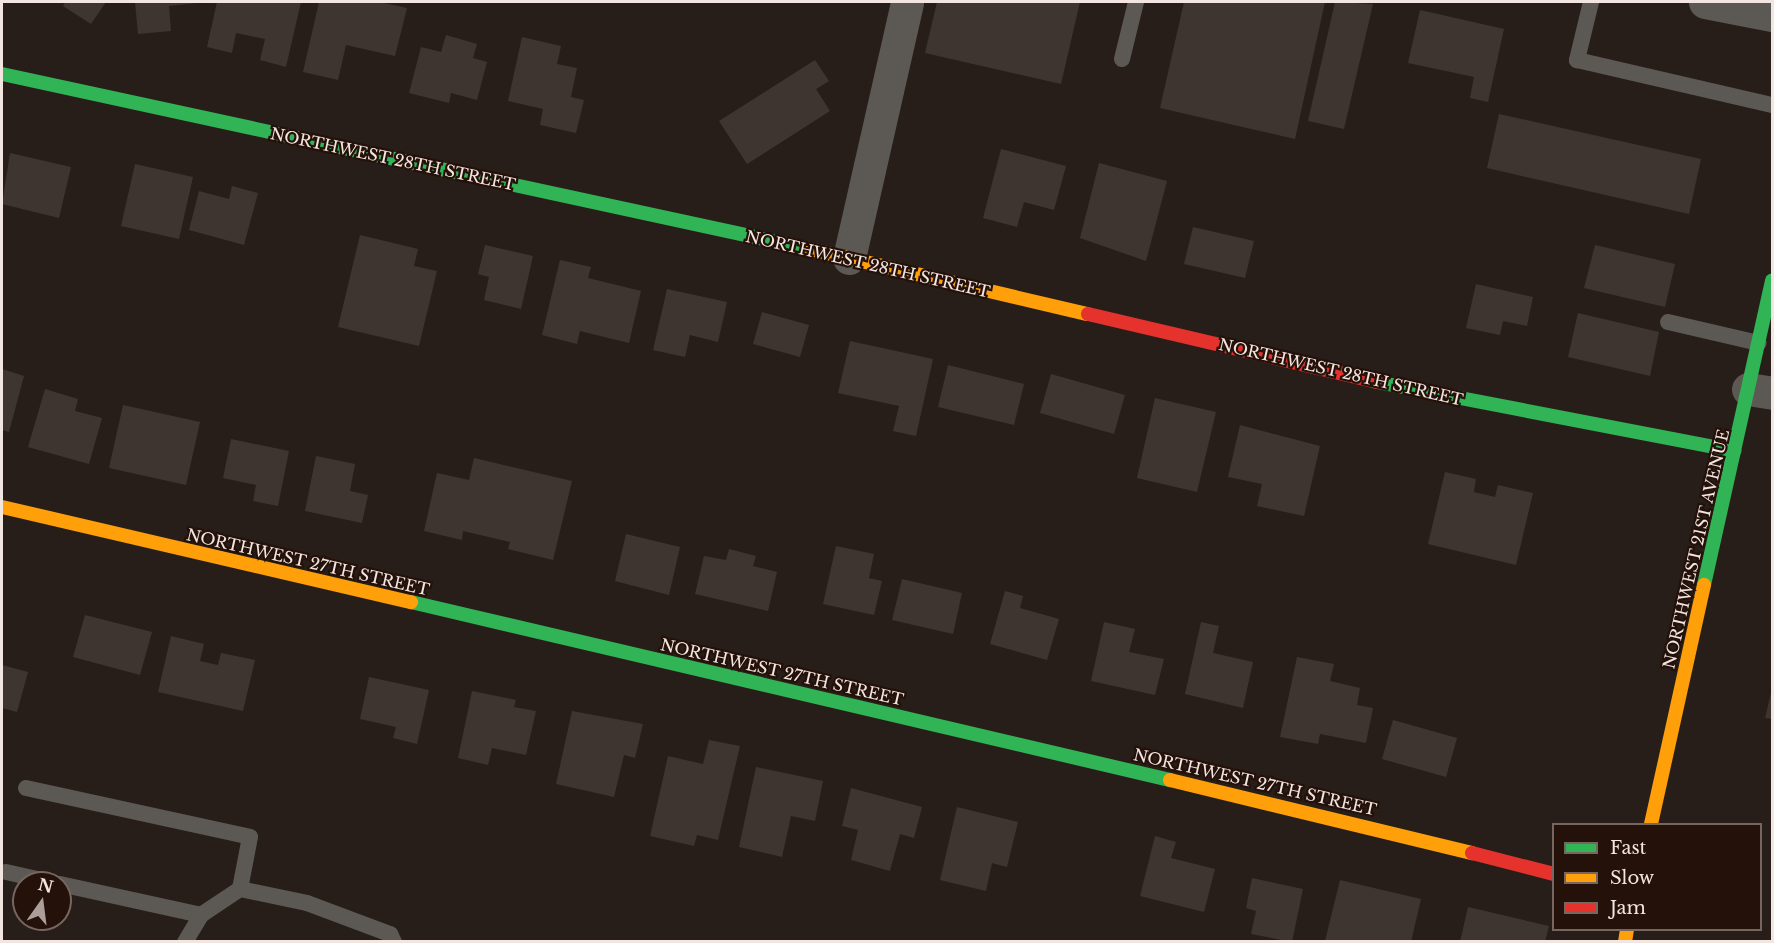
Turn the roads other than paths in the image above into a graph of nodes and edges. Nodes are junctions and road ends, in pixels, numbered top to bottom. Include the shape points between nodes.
1 (907, 2) edge
2 (1136, 2) edge
3 (1591, 2) edge
4 (1715, 2) edge
5 (1773, 15) edge
6 (1122, 59) dead end
7 (2, 74) edge
8 (1773, 105) edge
9 (849, 258) junction
10 (1773, 280) edge
11 (1668, 322) dead end
12 (1759, 343) junction
13 (1760, 391) edge
14 (1734, 451) junction
15 (2, 507) edge
16 (26, 788) dead end
17 (1651, 823) edge
18 (6, 872) dead end
19 (12, 873) edge
20 (1552, 873) edge
21 (72, 887) edge
22 (240, 889) junction
23 (201, 915) junction
24 (185, 942) edge
25 (394, 942) edge

1 - 9 street
2 - 6 lane
3 - 8 lane via 1577,60
4 - 5 street
7 - 9 street, NORTHWEST 28TH STREET
9 - 14 street, NORTHWEST 28TH STREET via 1430,394
10 - 12 street, NORTHWEST 21ST AVENUE
11 - 12 lane
12 - 13 street, NORTHWEST 21ST AVENUE
13 - 14 street, NORTHWEST 21ST AVENUE
14 - 17 street, NORTHWEST 21ST AVENUE
15 - 20 street, NORTHWEST 27TH STREET via 1377,828
16 - 22 lane via 250,837
18 - 19 lane
21 - 23 lane
22 - 23 lane
22 - 25 lane via 308,903 390,934
23 - 24 lane

